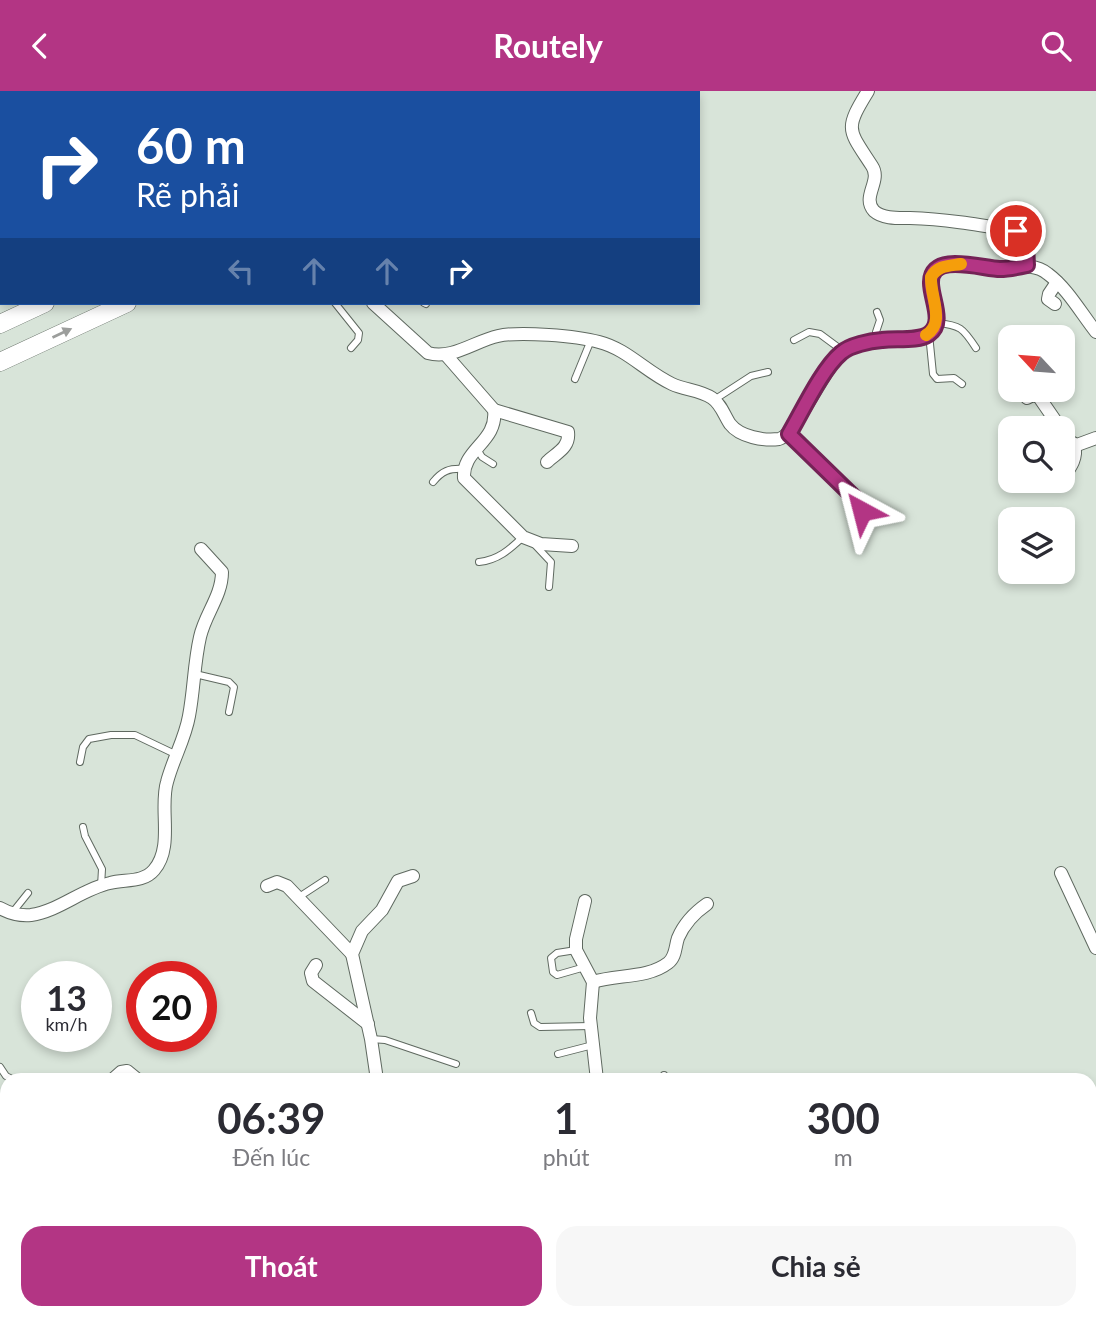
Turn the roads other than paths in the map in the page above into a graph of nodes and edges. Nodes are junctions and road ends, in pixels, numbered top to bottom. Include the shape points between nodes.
1 (868, 91) edge
2 (1027, 265) junction
3 (1057, 282) junction
4 (1055, 304) dead end
5 (41, 305) edge
6 (123, 305) edge
7 (337, 305) edge
8 (375, 305) edge
9 (877, 312) dead end
10 (937, 323) junction
11 (0, 324) edge
12 (1096, 332) edge
13 (929, 334) junction
14 (591, 340) junction
15 (794, 340) dead end
16 (879, 340) junction
17 (351, 348) dead end
18 (976, 348) dead end
19 (843, 351) junction
20 (446, 355) junction
21 (0, 362) edge
22 (768, 372) dead end
23 (575, 379) dead end
24 (962, 384) dead end
25 (715, 400) junction
26 (494, 410) junction
27 (789, 434) junction
28 (1096, 438) edge
29 (1077, 445) joint
30 (477, 449) junction
31 (547, 462) dead end
32 (493, 464) dead end
33 (1075, 465) edge
34 (464, 469) junction
35 (433, 482) dead end
36 (862, 511) dead end
37 (528, 539) junction
38 (572, 545) dead end
39 (201, 549) dead end
40 (479, 562) dead end
41 (549, 587) dead end
42 (195, 674) junction
43 (229, 712) dead end
44 (177, 755) junction
45 (80, 762) dead end
46 (83, 827) dead end
47 (1061, 873) dead end
48 (414, 876) dead end
49 (325, 880) dead end
50 (100, 886) junction
51 (267, 886) dead end
52 (28, 893) dead end
53 (299, 897) junction
54 (585, 901) dead end
55 (707, 904) dead end
56 (6, 911) edge
57 (1096, 948) edge
58 (576, 950) junction
59 (352, 954) junction
60 (316, 965) dead end
61 (585, 966) junction
62 (593, 982) junction
63 (531, 1013) dead end
64 (368, 1024) junction
65 (591, 1026) junction
66 (371, 1039) junction
67 (593, 1045) junction
68 (558, 1054) dead end
69 (456, 1065) dead end
70 (376, 1073) edge
71 (596, 1073) edge

1 - 2 street via 850,125 852,137 874,170 869,196 873,210 889,217 1016,231 1025,241
2 - 3 street
2 - 10 street via 1001,269 967,263 935,270 931,286
3 - 4 street via 1048,299
3 - 12 street
5 - 11 main road
21 -> 6 main road
7 - 17 lane via 359,333
8 - 20 street via 428,353
9 - 16 lane
10 - 13 street
10 - 18 lane via 963,329
13 - 16 street
13 - 24 lane via 933,374
14 - 20 street via 512,334
14 - 23 lane
14 - 25 street via 621,351 668,382
15 - 19 lane via 809,332 820,334
16 - 19 street
19 - 27 street
20 - 26 street
22 - 25 lane via 751,376
25 - 27 street via 738,432 776,439
26 - 30 street via 492,429
26 - 31 street via 568,432 564,449
27 - 36 lane via 863,506
28 - 29 street
29 - 33 lane
30 - 32 lane
30 - 34 street
34 - 35 lane via 440,473
34 - 37 street via 470,485
37 - 38 street
37 - 40 lane via 492,560
37 - 41 lane via 551,562
39 - 42 street via 222,572 222,583 200,635
42 - 43 lane via 234,687
42 - 44 street via 189,718
44 - 45 lane via 135,735 111,735 89,739
44 - 50 street via 167,782 163,848 155,869 136,880
46 - 50 lane via 102,869
47 - 57 street
48 - 59 street via 398,881 382,910 362,931
49 - 53 lane
50 - 56 street via 31,915
51 - 53 street via 287,885
52 - 56 lane
53 - 59 street
54 - 58 street
55 - 62 street via 690,918 667,965 635,976
58 - 61 street
58 - 61 lane via 551,958 553,972 557,975
59 - 64 street
60 - 64 street via 313,981
61 - 62 street
62 - 65 street
63 - 65 lane via 540,1027
64 - 66 street
65 - 67 street
66 - 69 lane
66 - 70 street
67 - 68 lane
67 - 71 street

